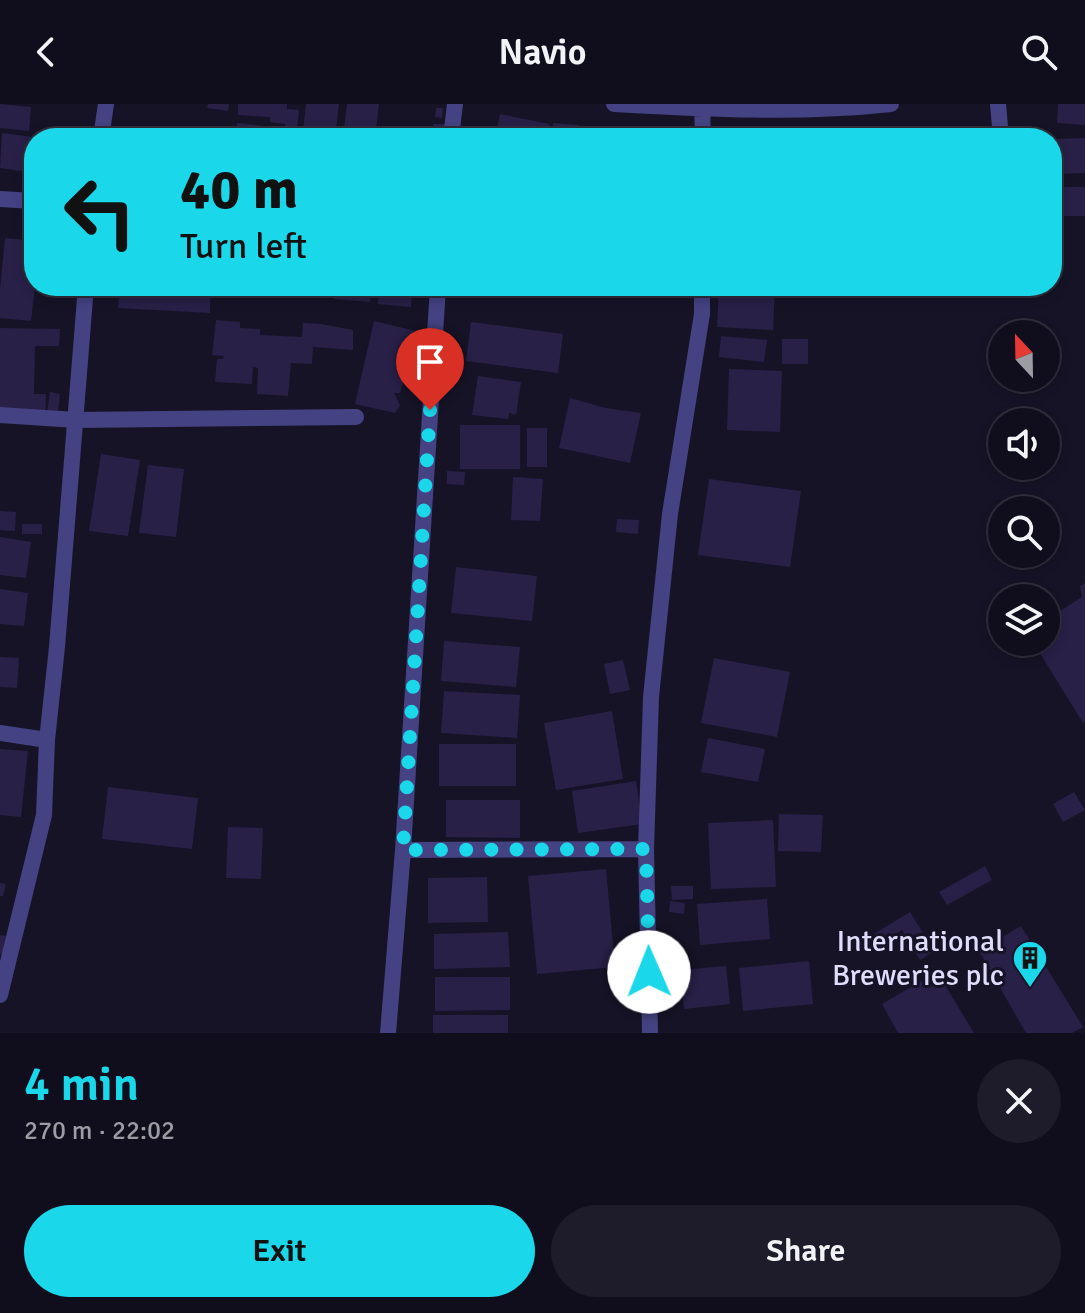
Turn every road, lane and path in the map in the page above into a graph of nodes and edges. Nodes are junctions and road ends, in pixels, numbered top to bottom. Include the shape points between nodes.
1 (106, 104) edge
2 (455, 104) edge
3 (614, 104) edge
4 (891, 104) edge
5 (998, 104) edge
6 (703, 106) edge
7 (102, 128) edge
8 (452, 128) edge
9 (703, 128) edge
10 (1000, 128) edge
11 (0, 199) edge
12 (24, 200) edge
13 (85, 296) edge
14 (437, 296) edge
15 (702, 296) edge
16 (0, 415) edge
17 (356, 417) dead end
18 (76, 420) junction
19 (0, 736) edge
20 (47, 740) junction
21 (646, 849) junction
22 (403, 850) junction
23 (0, 995) edge
24 (388, 1033) edge
25 (650, 1033) edge

1 - 7 street
2 - 8 street
3 - 6 street
4 - 6 street
5 - 10 street
6 - 9 street
11 - 12 street
13 - 18 street
14 - 22 street
15 - 21 street via 670,514 651,697
16 - 18 street
17 - 18 street
18 - 20 street
19 - 20 street
20 - 23 street via 44,815
21 - 22 street
21 - 25 street
22 - 24 street

